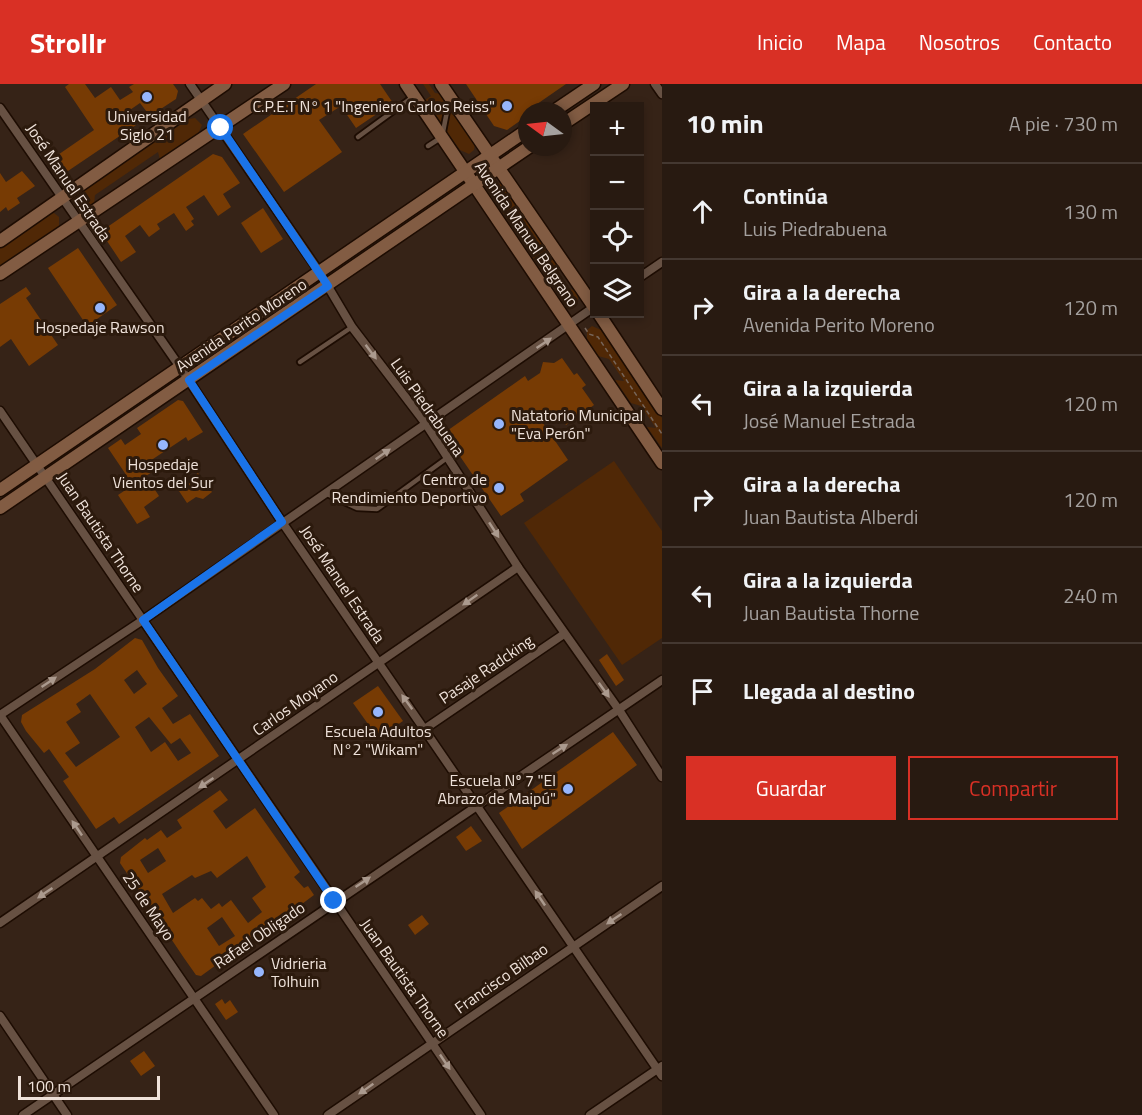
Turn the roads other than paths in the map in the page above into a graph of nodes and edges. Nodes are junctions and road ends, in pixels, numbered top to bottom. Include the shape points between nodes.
1 (190, 84) edge
2 (225, 84) edge
3 (284, 84) edge
4 (406, 84) edge
5 (441, 84) edge
6 (594, 84) edge
7 (623, 84) edge
8 (655, 84) edge
9 (662, 94) edge
10 (414, 96) junction
11 (450, 97) junction
12 (201, 100) junction
13 (567, 102) edge
14 (0, 108) edge
15 (572, 118) edge
16 (221, 128) junction
17 (518, 136) edge
18 (358, 137) dead end
19 (442, 137) junction
20 (428, 146) dead end
21 (491, 154) junction
22 (518, 155) edge
23 (500, 167) junction
24 (466, 172) junction
25 (475, 184) junction
26 (62, 198) junction
27 (77, 221) junction
28 (0, 241) edge
29 (662, 262) edge
30 (320, 273) junction
31 (0, 274) edge
32 (644, 274) edge
33 (328, 286) junction
34 (590, 301) edge
35 (590, 310) edge
36 (602, 318) edge
37 (574, 323) junction
38 (352, 327) junction
39 (300, 362) dead end
40 (180, 367) junction
41 (189, 380) junction
42 (662, 408) edge
43 (0, 411) edge
44 (426, 424) junction
45 (650, 445) junction
46 (662, 451) edge
47 (447, 458) junction
48 (662, 463) edge
49 (37, 465) junction
50 (45, 477) junction
51 (0, 490) edge
52 (327, 494) junction
53 (0, 508) edge
54 (282, 522) junction
55 (518, 567) junction
56 (143, 620) junction
57 (564, 634) junction
58 (379, 663) junction
59 (662, 680) edge
60 (619, 710) junction
61 (0, 715) edge
62 (426, 728) junction
63 (237, 761) junction
64 (662, 777) edge
65 (476, 804) junction
66 (97, 857) junction
67 (662, 886) edge
68 (334, 901) junction
69 (0, 923) edge
70 (573, 947) junction
71 (194, 997) junction
72 (0, 1016) edge
73 (432, 1043) junction
74 (660, 1070) edge
75 (53, 1095) junction
76 (23, 1115) edge
77 (67, 1115) edge
78 (274, 1115) edge
79 (328, 1115) edge
80 (481, 1115) edge
81 (590, 1115) edge

1 - 12 street, Luis Piedrabuena
2 - 12 main road
3 - 16 main road
4 - 10 main road, Avenida Manuel Belgrano
5 - 11 main road, Avenida Manuel Belgrano
6 - 13 main road
7 - 15 main road
8 - 9 street
10 - 18 lane
10 - 19 main road, Avenida Manuel Belgrano
11 - 19 lane
11 - 21 main road, Avenida Manuel Belgrano
12 - 16 street, Luis Piedrabuena
12 - 26 main road
14 - 26 street, José Manuel Estrada
16 - 27 main road
16 - 30 street, Luis Piedrabuena
17 - 21 main road, Avenida Perito Moreno
19 - 20 lane
19 - 24 main road, Avenida Manuel Belgrano
21 - 23 main road, Avenida Manuel Belgrano
21 - 24 main road, Avenida Perito Moreno
22 - 23 main road, Avenida Perito Moreno
23 - 25 main road, Avenida Perito Moreno
23 - 34 main road, Avenida Manuel Belgrano
24 - 25 main road, Avenida Manuel Belgrano
24 - 30 main road, Avenida Perito Moreno
25 - 33 main road, Avenida Perito Moreno
25 - 37 main road, Avenida Manuel Belgrano
26 - 27 street, José Manuel Estrada
26 - 28 main road
27 - 31 main road
27 - 40 street, José Manuel Estrada
29 - 32 street
30 - 33 street, Luis Piedrabuena
30 - 40 main road, Avenida Perito Moreno
33 - 38 street, Luis Piedrabuena
33 - 41 main road, Avenida Perito Moreno
35 - 37 street
36 - 42 main road, Avenida Manuel Belgrano
44 -> 37 street
37 - 45 main road, Avenida Manuel Belgrano
38 - 39 lane
38 -> 44 street, Luis Piedrabuena
40 - 41 street, José Manuel Estrada
40 - 49 main road, Avenida Perito Moreno
41 - 50 main road, Avenida Perito Moreno
41 - 54 street, José Manuel Estrada
43 - 49 street, Juan Bautista Thorne
44 - 47 street, Luis Piedrabuena
52 -> 44 street
45 - 46 main road
45 - 48 main road, Avenida Manuel Belgrano
47 - 52 lane via 377,509 357,508
47 -> 55 street, Luis Piedrabuena
49 - 50 street, Juan Bautista Thorne
49 - 51 main road, Avenida Perito Moreno
50 - 53 main road, Avenida Perito Moreno
50 - 56 street, Juan Bautista Thorne
52 - 54 street
54 - 56 street
54 - 58 street, José Manuel Estrada
55 - 57 street, Luis Piedrabuena
55 -> 58 street, Carlos Moyano
61 -> 56 street
56 - 63 street, Juan Bautista Thorne
57 -> 60 street, Luis Piedrabuena
57 - 62 street, Pasaje Radcking
62 -> 58 street, José Manuel Estrada
58 - 63 street, Carlos Moyano
59 - 60 street, Rafael Obligado
60 - 64 street, Luis Piedrabuena
65 -> 60 street, Rafael Obligado
66 -> 61 street, 25 de Mayo
62 - 65 street, José Manuel Estrada
63 -> 66 street, Carlos Moyano
63 - 68 street, Juan Bautista Thorne
68 -> 65 street, Rafael Obligado
70 -> 65 street, José Manuel Estrada
66 -> 69 street, Carlos Moyano
66 - 71 street, 25 de Mayo
67 -> 70 street, Francisco Bilbao
68 - 71 street, Rafael Obligado
68 - 73 street, Juan Bautista Thorne
70 - 73 street, Francisco Bilbao
70 - 74 street, José Manuel Estrada
71 - 75 street, Rafael Obligado
71 - 78 street, 25 de Mayo
72 - 75 street
73 -> 79 street, Francisco Bilbao
73 -> 80 street, Juan Bautista Thorne
74 - 81 street
75 - 76 street, Rafael Obligado
75 - 77 street

